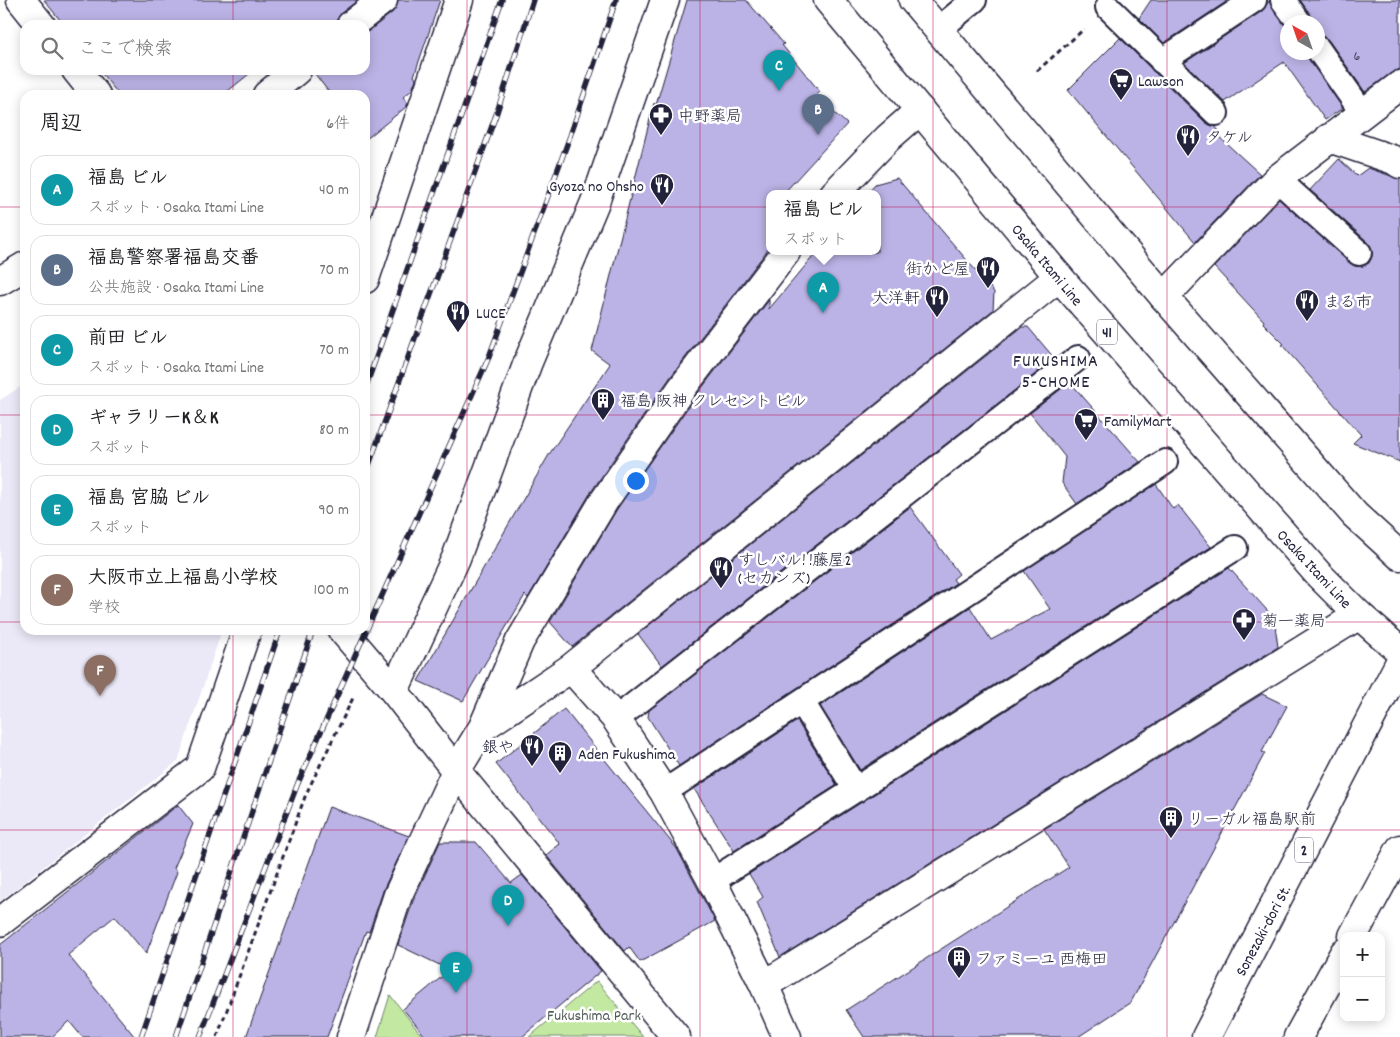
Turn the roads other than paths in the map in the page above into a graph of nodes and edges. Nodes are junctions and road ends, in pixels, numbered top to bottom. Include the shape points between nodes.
1 (459, 0) edge
2 (664, 0) edge
3 (828, 0) edge
4 (913, 0) edge
5 (974, 0) edge
6 (1254, 0) edge
7 (1283, 0) edge
8 (378, 1) edge
9 (1108, 7) road end
10 (1294, 15) edge
11 (357, 20) edge
12 (938, 30) junction
13 (1325, 59) edge
14 (1162, 61) junction
15 (80, 75) edge
16 (291, 75) edge
17 (1400, 85) edge
18 (92, 90) edge
19 (273, 90) edge
20 (920, 110) junction
21 (1216, 112) dead end
22 (1362, 112) junction
23 (1329, 138) junction
24 (1400, 164) edge
25 (1277, 179) junction
26 (838, 190) edge
27 (1359, 253) dead end
28 (784, 255) edge
29 (370, 265) edge
30 (20, 269) edge
31 (1059, 277) junction
32 (0, 281) edge
33 (1164, 297) junction
34 (1078, 358) dead end
35 (1165, 462) dead end
36 (1235, 548) dead end
37 (1400, 556) edge
38 (1359, 615) junction
39 (245, 635) edge
40 (346, 635) edge
41 (1400, 651) edge
42 (1400, 662) edge
43 (571, 668) junction
44 (394, 690) junction
45 (802, 702) junction
46 (616, 718) junction
47 (483, 727) junction
48 (456, 771) junction
49 (856, 790) junction
50 (664, 792) junction
51 (1400, 849) edge
52 (712, 881) junction
53 (0, 922) edge
54 (1355, 932) edge
55 (1340, 960) edge
56 (764, 985) junction
57 (351, 1037) edge
58 (676, 1037) edge
59 (787, 1037) edge
60 (1206, 1037) edge
61 (1298, 1037) edge

1 - 29 main road
2 - 44 main road via 595,202 528,362 456,558
3 - 20 main road, Osaka Itami Line / 41
4 - 12 main road
5 - 12 lane
6 - 14 lane
7 - 10 lane
8 - 11 main road
9 - 14 lane
12 - 33 main road
13 - 22 lane
14 - 21 lane
15 - 18 main road
16 - 19 main road
17 - 22 main road
20 - 26 main road
20 - 31 main road, Osaka Itami Line / 41
22 - 23 main road
23 - 24 main road
23 - 25 main road
25 - 27 lane
25 - 33 main road
28 - 47 main road via 682,388 604,501 520,641
30 - 32 main road
31 - 38 main road, Osaka Itami Line / 41 via 1319,575
31 - 43 main road
33 - 37 main road via 1355,515
34 - 46 lane
35 - 45 lane
36 - 49 lane
38 - 41 main road, Osaka Itami Line / 41
38 - 56 main road
39 - 53 main road via 200,768
40 - 44 main road
42 - 60 main road, Sonezaki-dori St. / 2
43 - 46 main road
43 - 47 main road
44 - 48 main road
45 - 49 lane
45 - 50 lane
46 - 50 main road
47 - 48 main road
48 - 57 main road via 398,895
48 - 58 main road
49 - 52 lane
50 - 52 main road
51 - 54 main road
52 - 56 main road
55 - 61 main road
56 - 59 main road

